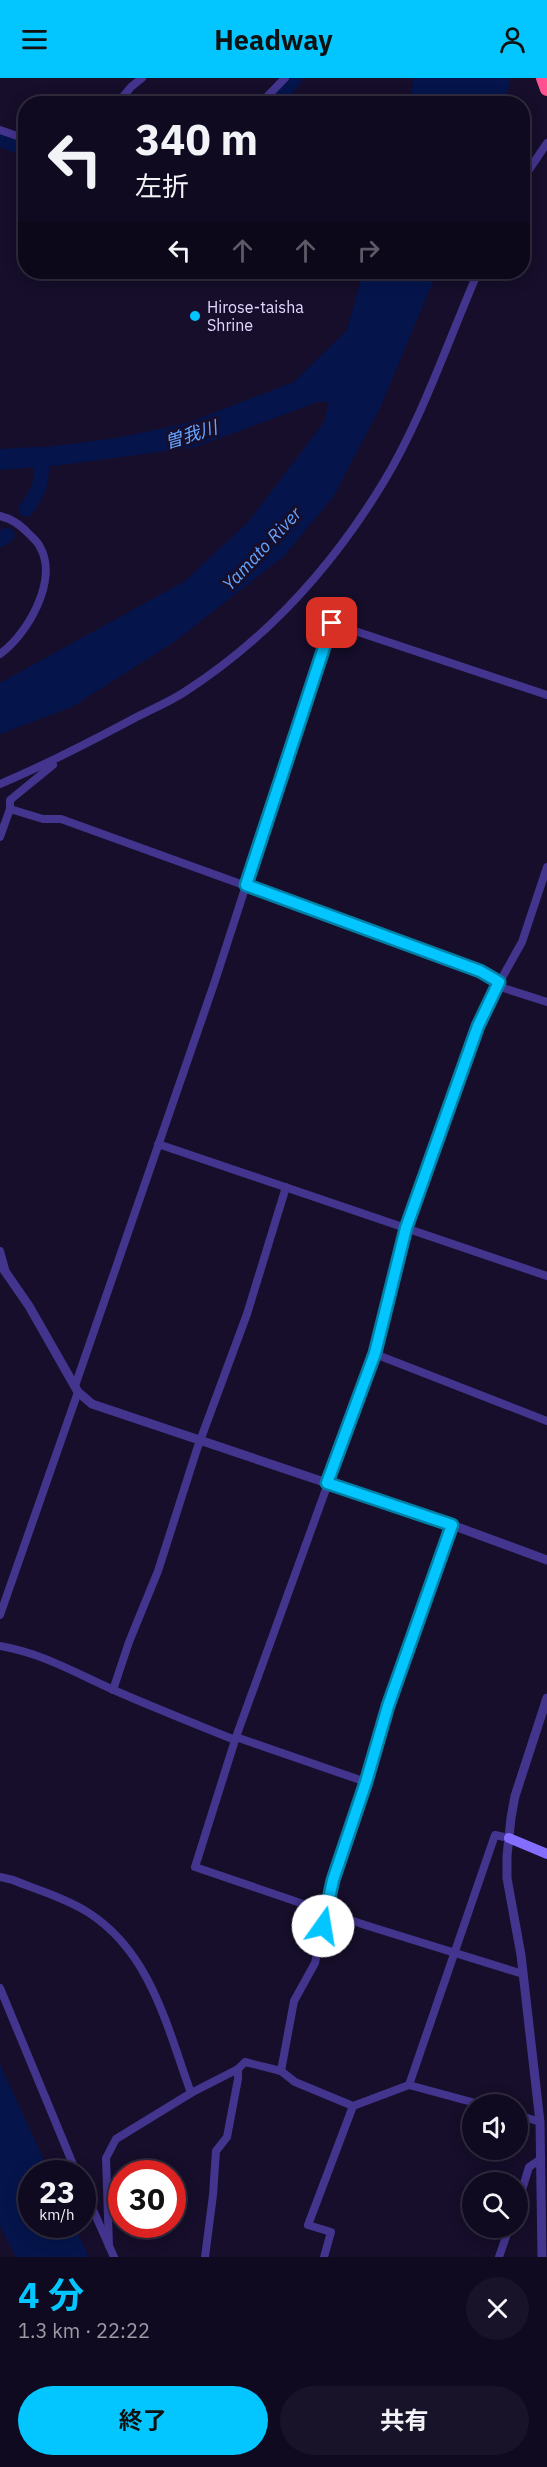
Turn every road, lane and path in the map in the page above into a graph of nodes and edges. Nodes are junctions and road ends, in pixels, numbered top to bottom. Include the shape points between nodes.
1 (142, 78) edge
2 (285, 78) edge
3 (543, 78) edge
4 (547, 89) edge
5 (124, 96) edge
6 (268, 96) edge
7 (0, 130) edge
8 (18, 137) edge
9 (547, 143) edge
10 (530, 168) edge
11 (475, 279) edge
12 (0, 516) edge
13 (0, 654) edge
14 (547, 695) edge
15 (74, 750) junction
16 (0, 784) edge
17 (10, 809) junction
18 (0, 837) edge
19 (547, 867) edge
20 (246, 885) junction
21 (498, 984) junction
22 (547, 1002) edge
23 (158, 1144) junction
24 (285, 1187) junction
25 (406, 1228) junction
26 (0, 1251) edge
27 (2, 1267) edge
28 (547, 1275) edge
29 (375, 1353) junction
30 (76, 1389) junction
31 (547, 1421) edge
32 (202, 1440) junction
33 (327, 1483) junction
34 (452, 1525) junction
35 (547, 1560) edge
36 (0, 1615) edge
37 (0, 1646) edge
38 (113, 1690) junction
39 (547, 1698) edge
40 (236, 1738) junction
41 (366, 1782) junction
42 (508, 1838) junction
43 (547, 1854) edge
44 (0, 1877) edge
45 (327, 1911) junction
46 (454, 1951) junction
47 (523, 1974) junction
48 (0, 1988) edge
49 (238, 2069) junction
50 (281, 2071) junction
51 (409, 2085) junction
52 (191, 2093) junction
53 (462, 2099) edge
54 (353, 2106) junction
55 (528, 2118) edge
56 (540, 2122) junction
57 (542, 2159) junction
58 (72, 2160) edge
59 (528, 2174) edge
60 (96, 2217) edge
61 (506, 2238) edge
62 (109, 2246) junction
63 (114, 2257) edge
64 (205, 2257) edge
65 (324, 2257) edge
66 (499, 2257) edge
67 (542, 2257) edge

1 - 5 street
2 - 6 street
3 - 4 highway
7 - 8 street
9 - 10 street
11 - 15 street via 415,420 384,482 342,546 291,605 241,650 183,693
12 - 13 street via 22,527 40,546 46,574 28,624 13,645
14 - 20 street via 332,623
15 - 16 street
15 - 17 street via 10,800
17 - 18 street
17 - 20 street via 43,819 61,819
19 - 21 street via 522,942
20 - 21 street via 480,971
20 - 23 street
21 - 22 street
21 - 25 street via 477,1029
23 - 24 street
23 - 30 street
24 - 25 street
24 - 32 street via 247,1314
25 - 28 street
25 - 29 street
26 - 27 street
27 - 30 street
29 - 31 street
29 - 33 street
30 - 32 street via 99,1408
30 - 36 street
32 - 33 street
32 - 38 street
33 - 34 street
33 - 40 street
34 - 35 street
34 - 41 street via 388,1706
37 - 38 street via 24,1650
38 - 40 street
39 - 42 street via 515,1796
40 - 41 street
40 - 45 street via 195,1867
41 - 45 street via 333,1880
42 - 43 main road
42 - 46 street via 495,1835
42 - 47 street via 507,1878
44 - 52 street via 88,1912 117,1934 149,1979
45 - 46 street
45 - 50 street via 315,1963 294,2001
46 - 47 street
46 - 51 street
47 - 56 street
48 - 58 street
49 - 50 street via 245,2062
49 - 52 street
49 - 64 street via 226,2137 216,2151
50 - 54 street via 295,2082
51 - 53 street
51 - 54 street
52 - 62 street via 116,2139 106,2158
54 - 65 street via 308,2225 331,2232
55 - 56 street
56 - 57 street
57 - 59 street
57 - 67 street
60 - 62 street
61 - 66 street
62 - 63 street

